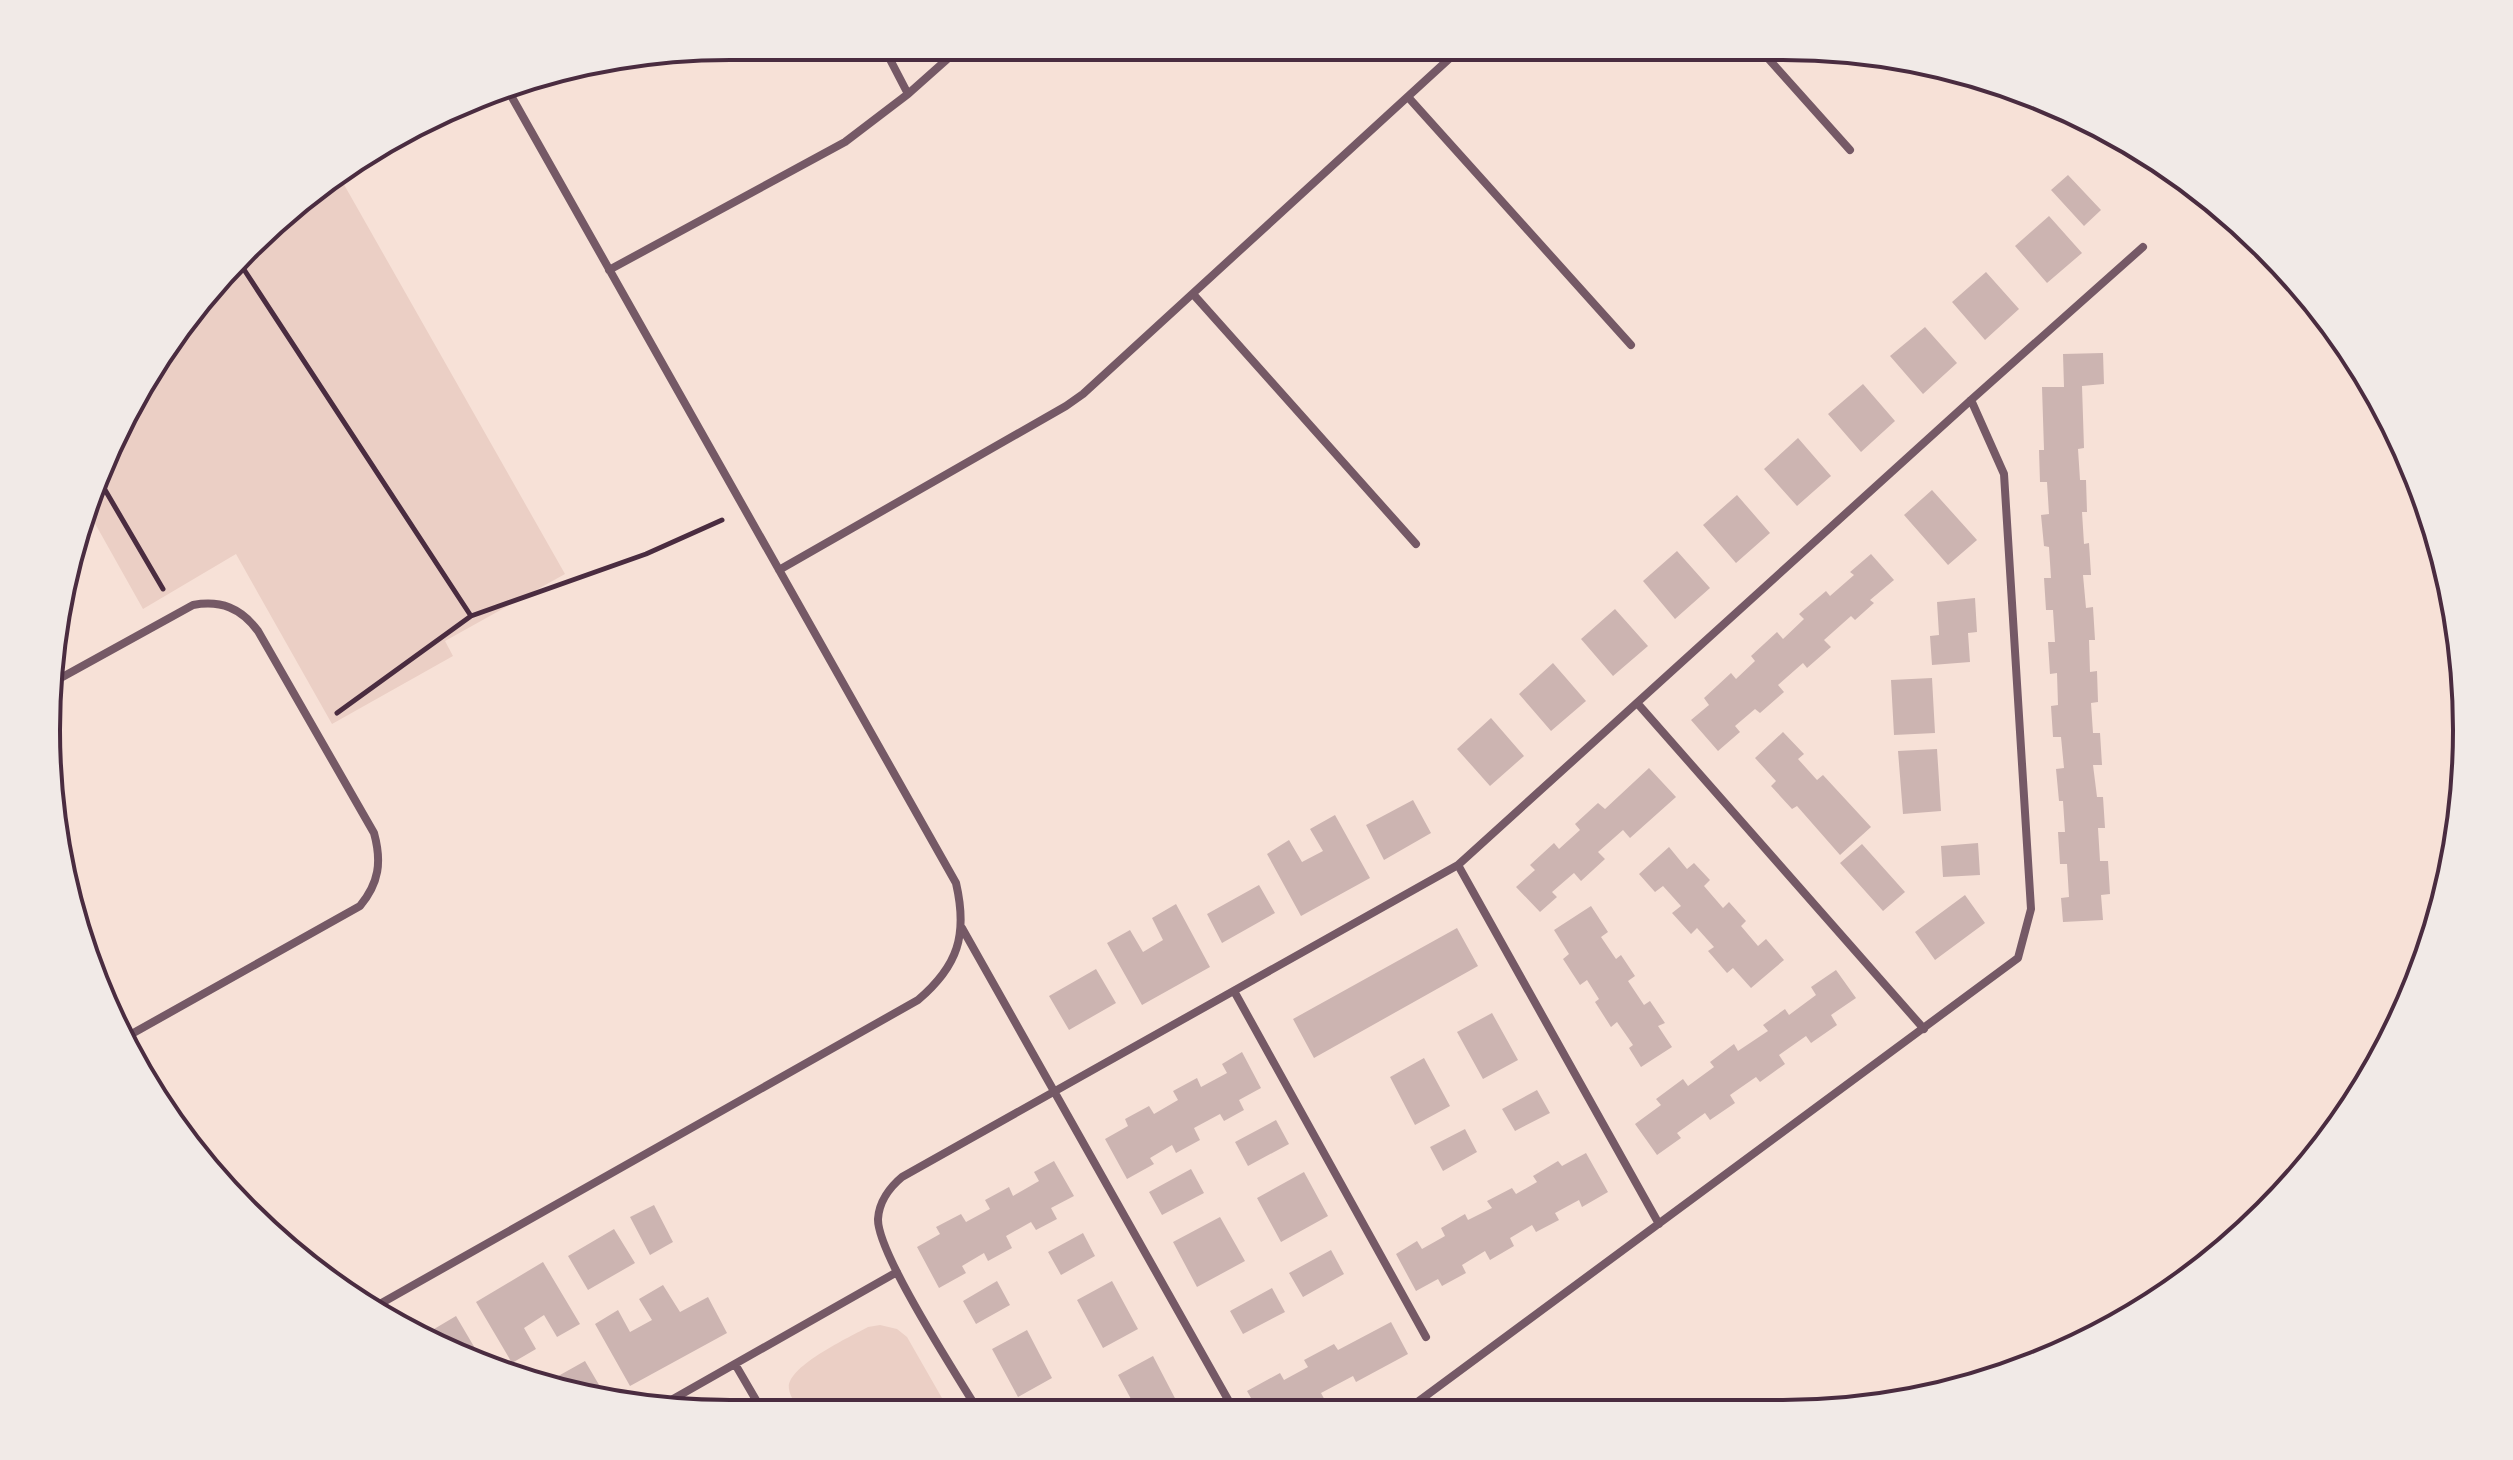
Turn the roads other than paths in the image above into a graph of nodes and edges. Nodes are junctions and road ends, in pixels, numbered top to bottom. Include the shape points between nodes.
1 (890, 60) edge
2 (946, 60) edge
3 (1448, 60) edge
4 (1770, 60) edge
5 (908, 94) junction
6 (512, 97) edge
7 (1408, 97) junction
8 (1850, 150) dead end
9 (2143, 247) dead end
10 (609, 270) junction
11 (1193, 294) junction
12 (1631, 345) dead end
13 (1971, 400) junction
14 (1416, 544) dead end
15 (779, 570) junction
16 (62, 677) edge
17 (1638, 704) junction
18 (1458, 865) junction
19 (962, 927) junction
20 (1234, 991) junction
21 (1924, 1029) junction
22 (133, 1033) edge
23 (1055, 1091) junction
24 (1659, 1224) junction
25 (897, 1272) junction
26 (383, 1302) edge
27 (1426, 1337) dead end
28 (735, 1364) junction
29 (675, 1398) edge
30 (756, 1400) edge
31 (972, 1400) edge
32 (1228, 1400) edge
33 (1420, 1400) edge

1 - 5 street
2 - 5 street
3 - 7 street
4 - 8 street
5 - 10 street via 845,142
6 - 10 street
7 - 11 street
7 - 12 street
9 - 13 street
10 - 15 street
11 - 14 street
11 - 15 street via 1066,406
13 - 17 street
13 - 21 street via 2004,474 2031,909 2018,958
15 - 19 street via 956,883
16 - 22 street via 193,605 226,605 250,620 374,833 380,864 370,894 347,915
17 - 18 street
17 - 21 street
18 - 20 street
18 - 24 street
19 - 23 street
19 - 26 street via 948,969 918,1000
20 - 23 street
20 - 27 street
21 - 24 street
23 - 25 street via 892,1186 878,1219
23 - 32 street
24 - 33 street
25 - 28 street
25 - 31 street
28 - 29 street
28 - 30 street

